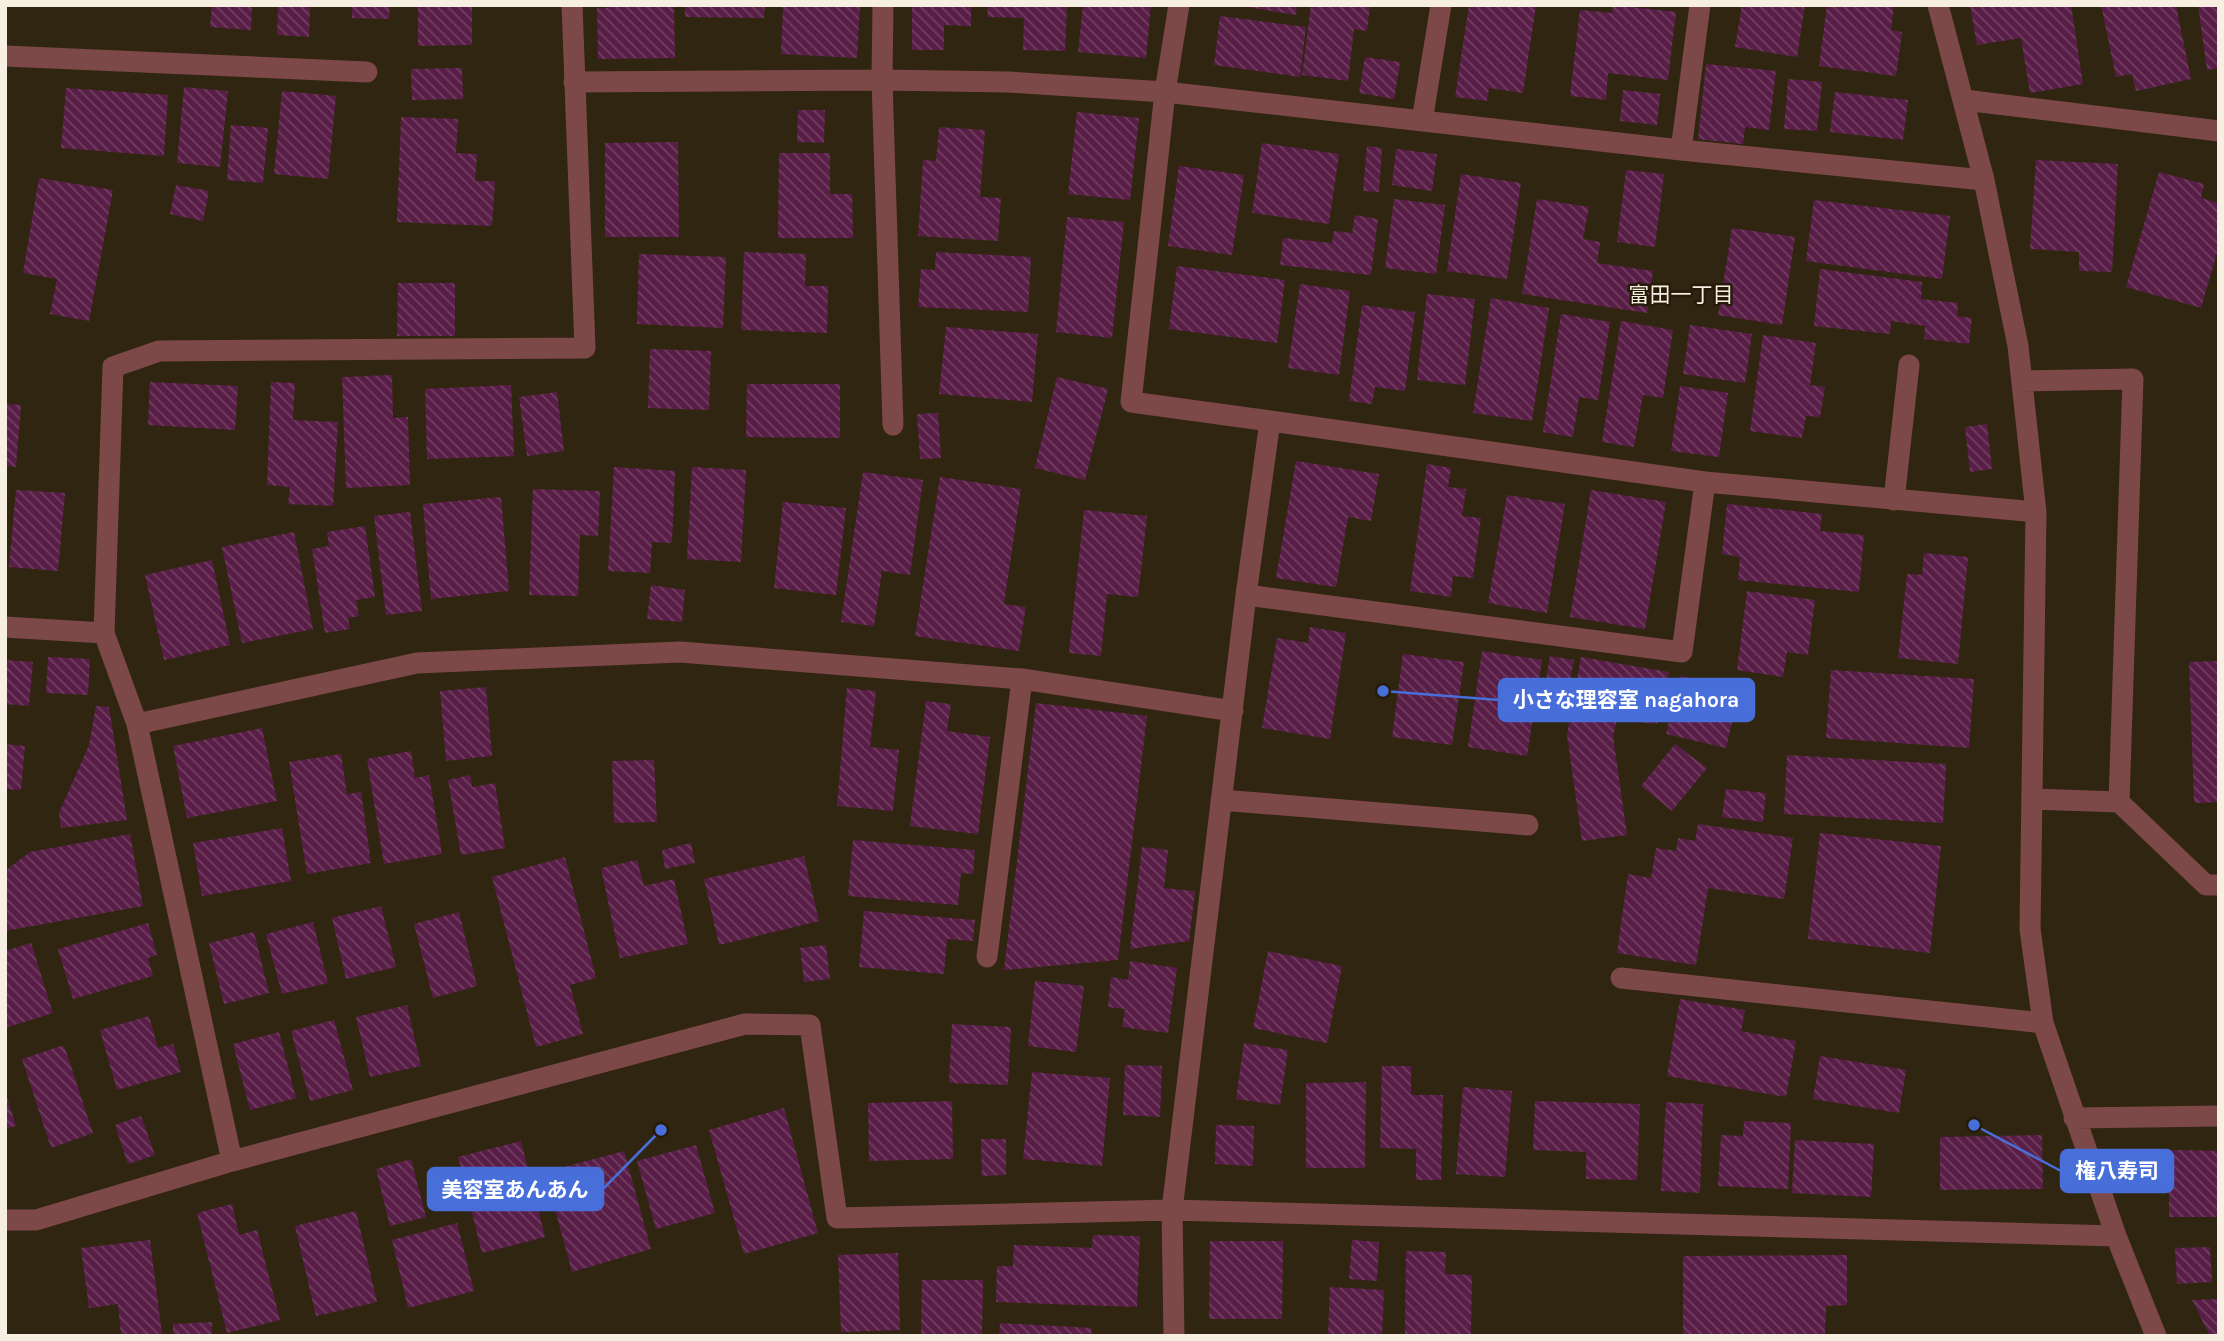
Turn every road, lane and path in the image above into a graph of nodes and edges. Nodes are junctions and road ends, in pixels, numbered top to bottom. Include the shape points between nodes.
1 (572, 5) edge
2 (883, 5) edge
3 (1179, 5) edge
4 (1441, 5) edge
5 (1700, 5) edge
6 (1938, 5) edge
7 (5, 56) edge
8 (367, 72) dead end
9 (882, 80) junction
10 (574, 82) junction
11 (1166, 92) junction
12 (1964, 100) junction
13 (1422, 121) junction
14 (2219, 131) edge
15 (1681, 150) junction
16 (1984, 180) junction
17 (1909, 365) dead end
18 (2022, 381) junction
19 (1270, 421) junction
20 (894, 425) dead end
21 (1705, 482) junction
22 (1894, 500) junction
23 (2036, 512) junction
24 (1246, 595) junction
25 (5, 627) edge
26 (104, 633) junction
27 (1022, 679) junction
28 (1233, 711) junction
29 (137, 724) junction
30 (2032, 799) junction
31 (1221, 800) junction
32 (2119, 802) junction
33 (1528, 825) dead end
34 (2219, 885) edge
35 (987, 957) dead end
36 (1622, 978) dead end
37 (2043, 1023) junction
38 (2219, 1116) edge
39 (2074, 1118) junction
40 (232, 1161) junction
41 (1172, 1210) junction
42 (5, 1220) edge
43 (2116, 1236) junction
44 (1174, 1336) edge
45 (2156, 1336) edge

1 - 10 street
2 - 9 street
3 - 11 street
4 - 13 street
5 - 15 street
6 - 12 street
7 - 8 street
9 - 10 street
9 - 11 street
9 - 20 street
10 - 26 street via 584,348 159,351 113,367
11 - 13 street
11 - 19 street via 1130,402
12 - 14 street
12 - 16 street
13 - 15 street
15 - 16 street
16 - 18 street
17 - 22 street
18 - 23 street
18 - 32 street via 2133,379
19 - 21 street
19 - 24 street
21 - 22 street
21 - 24 street via 1682,652
22 - 23 street
23 - 30 street
24 - 28 street
25 - 26 street
26 - 29 street
27 - 28 street
27 - 29 street via 680,652 417,663
27 - 35 street
28 - 31 street
29 - 40 street
30 - 32 street
30 - 37 street via 2030,929
31 - 33 street
31 - 41 street
32 - 34 street via 2206,885
36 - 37 street
37 - 39 street
38 - 39 street
39 - 43 street
40 - 41 street via 745,1024 810,1025 837,1218
40 - 42 street via 36,1220
41 - 43 street
41 - 44 street
43 - 45 street

